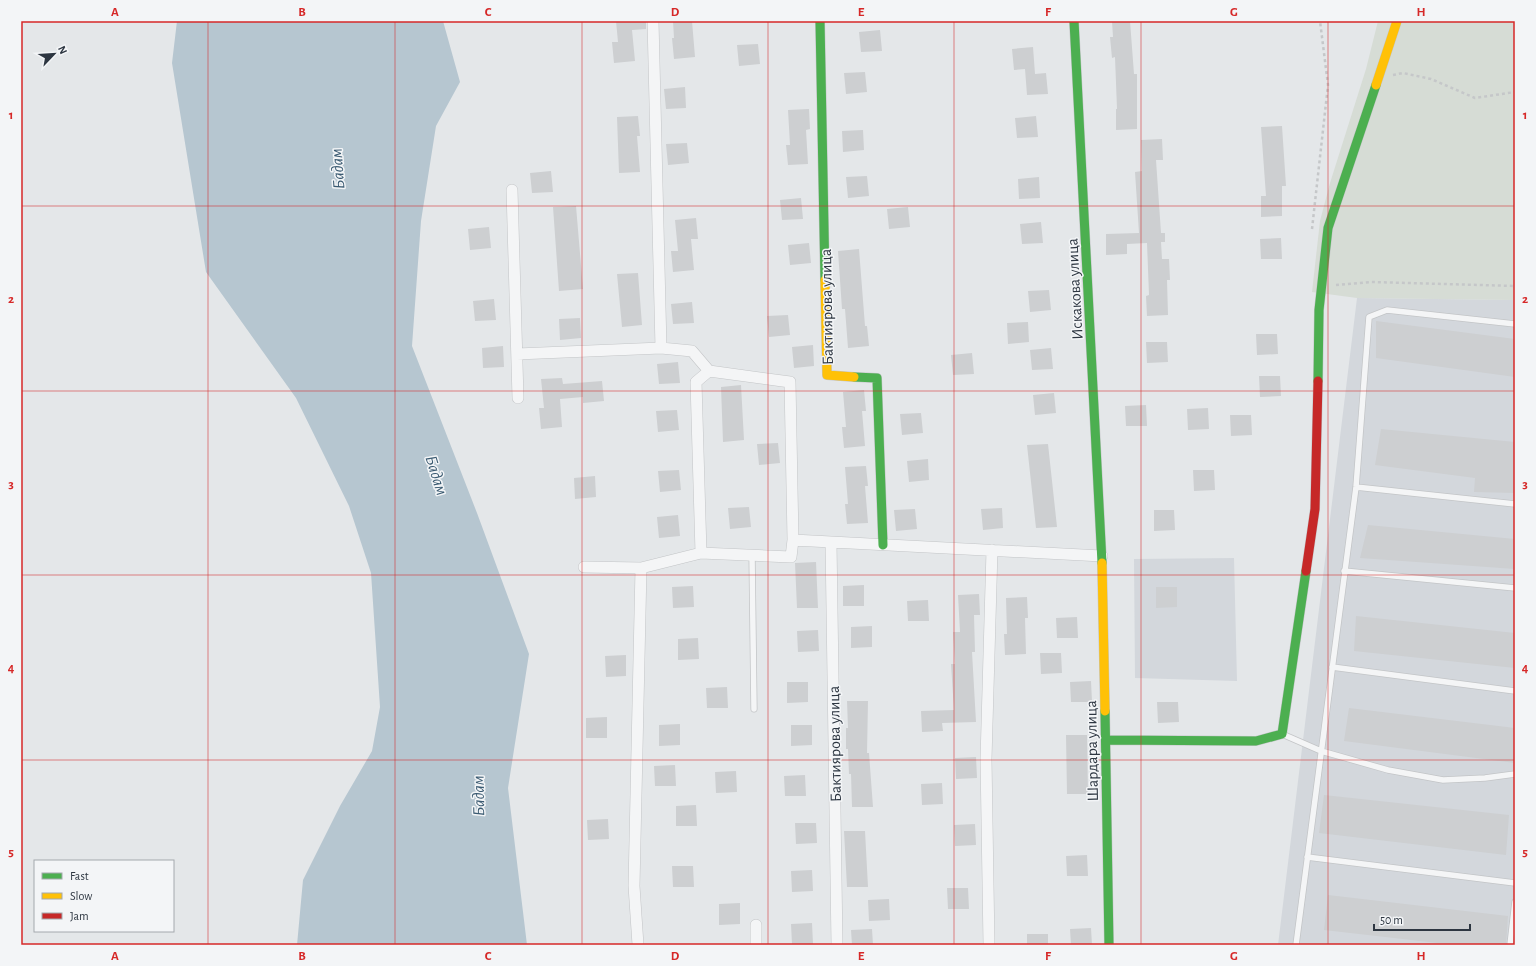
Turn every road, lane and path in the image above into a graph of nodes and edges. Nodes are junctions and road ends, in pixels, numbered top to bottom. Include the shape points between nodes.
1 (653, 21) edge
2 (820, 21) edge
3 (1074, 21) edge
4 (1320, 21) edge
5 (1397, 21) edge
6 (1379, 78) junction
7 (1515, 92) edge
8 (512, 190) dead end
9 (1312, 231) dead end
10 (1322, 286) junction
11 (1515, 286) edge
12 (1515, 324) edge
13 (661, 348) junction
14 (516, 354) junction
15 (709, 371) junction
16 (518, 398) dead end
17 (1356, 487) junction
18 (1515, 504) edge
19 (793, 540) junction
20 (831, 542) junction
21 (883, 545) junction
22 (992, 550) junction
23 (701, 553) junction
24 (752, 556) junction
25 (1102, 556) junction
26 (584, 567) dead end
27 (641, 568) junction
28 (1344, 571) junction
29 (1515, 588) edge
30 (1332, 667) junction
31 (1515, 691) edge
32 (754, 709) dead end
33 (1282, 734) junction
34 (1106, 740) junction
35 (1321, 750) junction
36 (1515, 774) edge
37 (1307, 857) junction
38 (1515, 883) edge
39 (1515, 902) edge
40 (756, 925) dead end
41 (638, 945) edge
42 (756, 945) edge
43 (837, 945) edge
44 (989, 945) edge
45 (1109, 945) edge
46 (1296, 945) edge
47 (1510, 945) edge

1 - 13 street
2 - 21 street, Бактиярова улица via 827,376 877,378
3 - 25 street, Искакова улица
4 - 9 path via 1328,85
5 - 6 street
6 - 7 path via 1402,72 1431,79 1475,98
6 - 10 street via 1328,228
8 - 14 street
10 - 11 path via 1371,282
10 - 33 street via 1319,310 1315,509
12 - 17 lane via 1387,310 1369,317
13 - 14 street
13 - 15 street via 692,351
14 - 16 street
15 - 19 street via 790,382
15 - 23 street via 696,382
17 - 18 lane
17 - 28 lane
19 - 20 street
19 - 24 street via 791,557
20 - 21 street
20 - 43 street, Бактиярова улица
21 - 22 street
22 - 25 street
22 - 44 street via 986,759
23 - 24 street
23 - 27 street
24 - 32 lane
25 - 34 street, Шардара улица
26 - 27 street
27 - 41 street via 634,886
28 - 29 lane
28 - 30 lane
30 - 31 lane
30 - 35 lane
33 - 34 street via 1256,741
33 - 35 lane
34 - 45 street, Шардара улица
35 - 36 lane via 1388,770 1443,780
35 - 37 lane
37 - 38 lane
37 - 46 lane
39 - 47 lane
40 - 42 street

